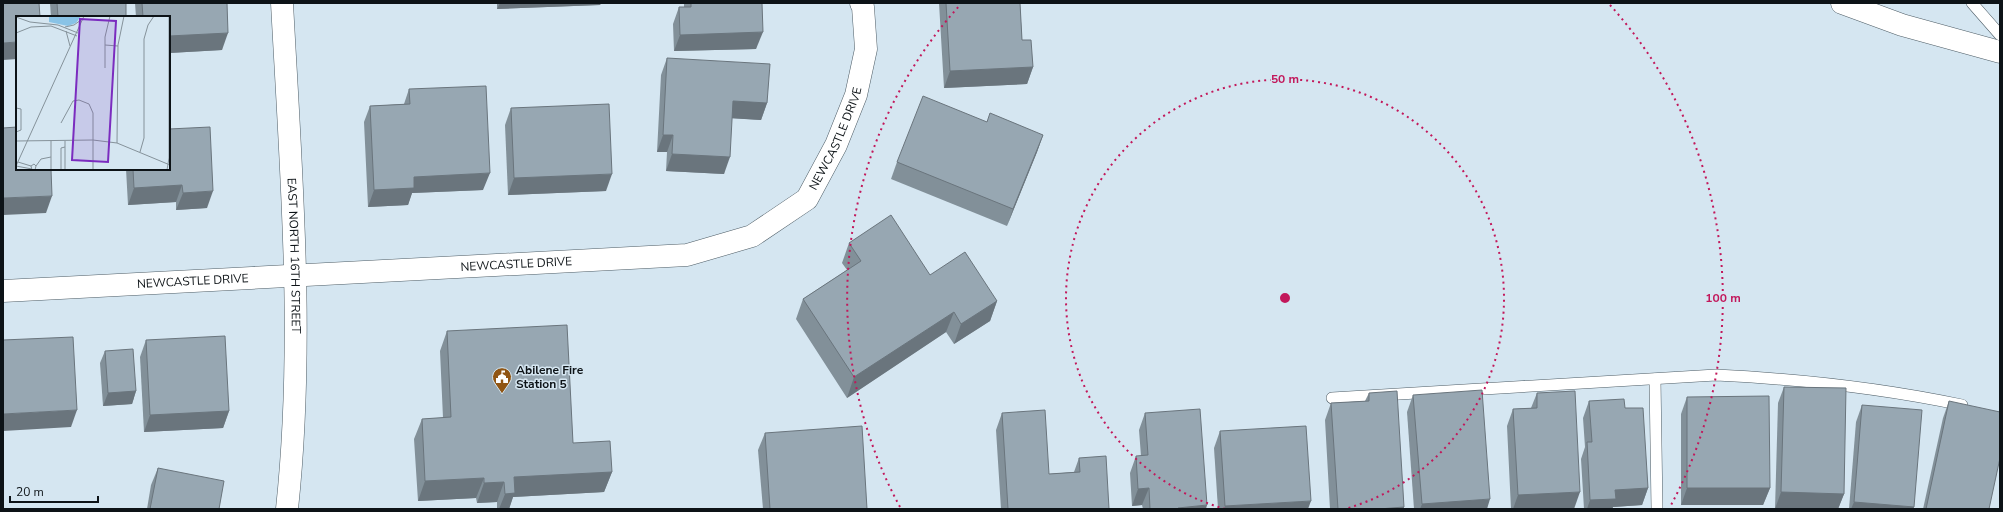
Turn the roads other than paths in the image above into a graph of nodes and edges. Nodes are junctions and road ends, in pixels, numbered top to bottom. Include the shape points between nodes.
1 (282, 3) edge
2 (861, 3) edge
3 (1842, 3) edge
4 (1972, 3) edge
5 (2000, 35) edge
6 (2000, 52) edge
7 (296, 276) junction
8 (3, 291) edge
9 (1655, 380) junction
10 (1332, 398) dead end
11 (1974, 408) edge
12 (287, 509) edge
13 (1657, 509) edge

1 - 7 street, EAST NORTH 16TH STREET
2 - 7 street, NEWCASTLE DRIVE via 866,49 856,95 836,145 807,199 752,236 687,255
3 - 6 street via 1902,25
4 - 5 lane
7 - 8 street, NEWCASTLE DRIVE
7 - 12 street, EAST NORTH 16TH STREET via 296,395
9 - 10 lane
9 - 11 lane via 1716,375 1771,378 1845,385
9 - 13 lane

